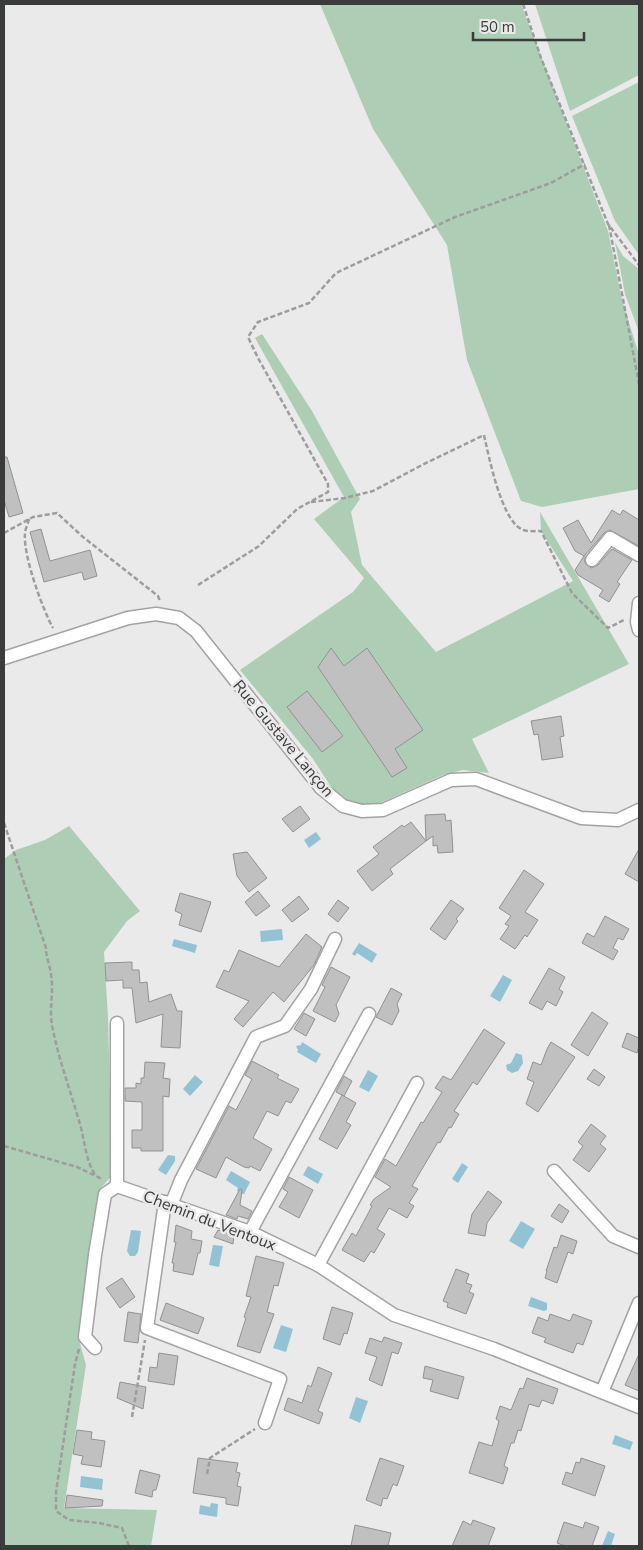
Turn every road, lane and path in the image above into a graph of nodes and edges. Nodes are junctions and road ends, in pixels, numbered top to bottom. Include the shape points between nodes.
1 (523, 4) edge
2 (584, 164) junction
3 (608, 224) junction
4 (639, 264) edge
5 (639, 384) edge
6 (308, 503) junction
7 (30, 519) junction
8 (4, 533) edge
9 (639, 555) edge
10 (592, 560) dead end
11 (198, 585) dead end
12 (639, 603) edge
13 (167, 616) junction
14 (620, 622) dead end
15 (639, 630) edge
16 (59, 640) junction
17 (4, 658) edge
18 (639, 810) edge
19 (4, 823) edge
20 (335, 939) dead end
21 (369, 1014) dead end
22 (117, 1023) dead end
23 (417, 1083) dead end
24 (4, 1146) edge
25 (554, 1172) dead end
26 (96, 1176) junction
27 (118, 1186) junction
28 (168, 1204) junction
29 (250, 1232) junction
30 (639, 1247) edge
31 (318, 1265) junction
32 (639, 1303) edge
33 (85, 1337) junction
34 (95, 1348) dead end
35 (141, 1354) dead end
36 (602, 1392) junction
37 (639, 1407) edge
38 (132, 1417) dead end
39 (265, 1422) joint
40 (207, 1474) dead end
41 (130, 1546) edge

1 - 2 path
2 - 3 path
2 - 6 path via 551,183 455,217 370,256 336,273 309,303 258,322 248,336 328,484 328,492
3 - 4 path
3 - 5 path
6 - 11 path via 296,509 259,546
6 - 14 path via 373,491 484,436 496,488 514,523 522,530 541,531 572,593 608,628
7 - 8 path
7 - 13 path via 57,513 83,538 158,596
7 - 16 path via 25,533 26,553 46,615
9 - 10 street via 610,538
12 - 15 street
13 - 16 street, Rue Gustave Lançon via 156,614 128,618
13 - 18 street, Rue Gustave Lançon via 179,618 196,631 321,788 343,806 362,811 383,810 452,780 476,779 581,818 618,820
16 - 17 street, Rue Gustave Lançon
19 - 26 path via 46,948 51,973 51,1022 90,1168
20 - 28 street via 311,989 285,1026 256,1037
21 - 29 street
22 - 27 street
23 - 31 street
24 - 26 path
25 - 30 street via 613,1236
26 - 27 path
27 - 28 street, Chemin du Ventoux
27 - 33 street via 105,1194
28 - 29 street, Chemin du Ventoux
28 - 39 street via 147,1328 280,1379
29 - 31 street, Chemin du Ventoux
31 - 36 street, Chemin du Ventoux via 394,1314 494,1348
32 - 36 street
33 - 34 street
33 - 41 path via 75,1364 56,1511 69,1520 122,1528
35 - 38 path
36 - 37 street, Chemin du Ventoux
39 - 40 path via 210,1458

